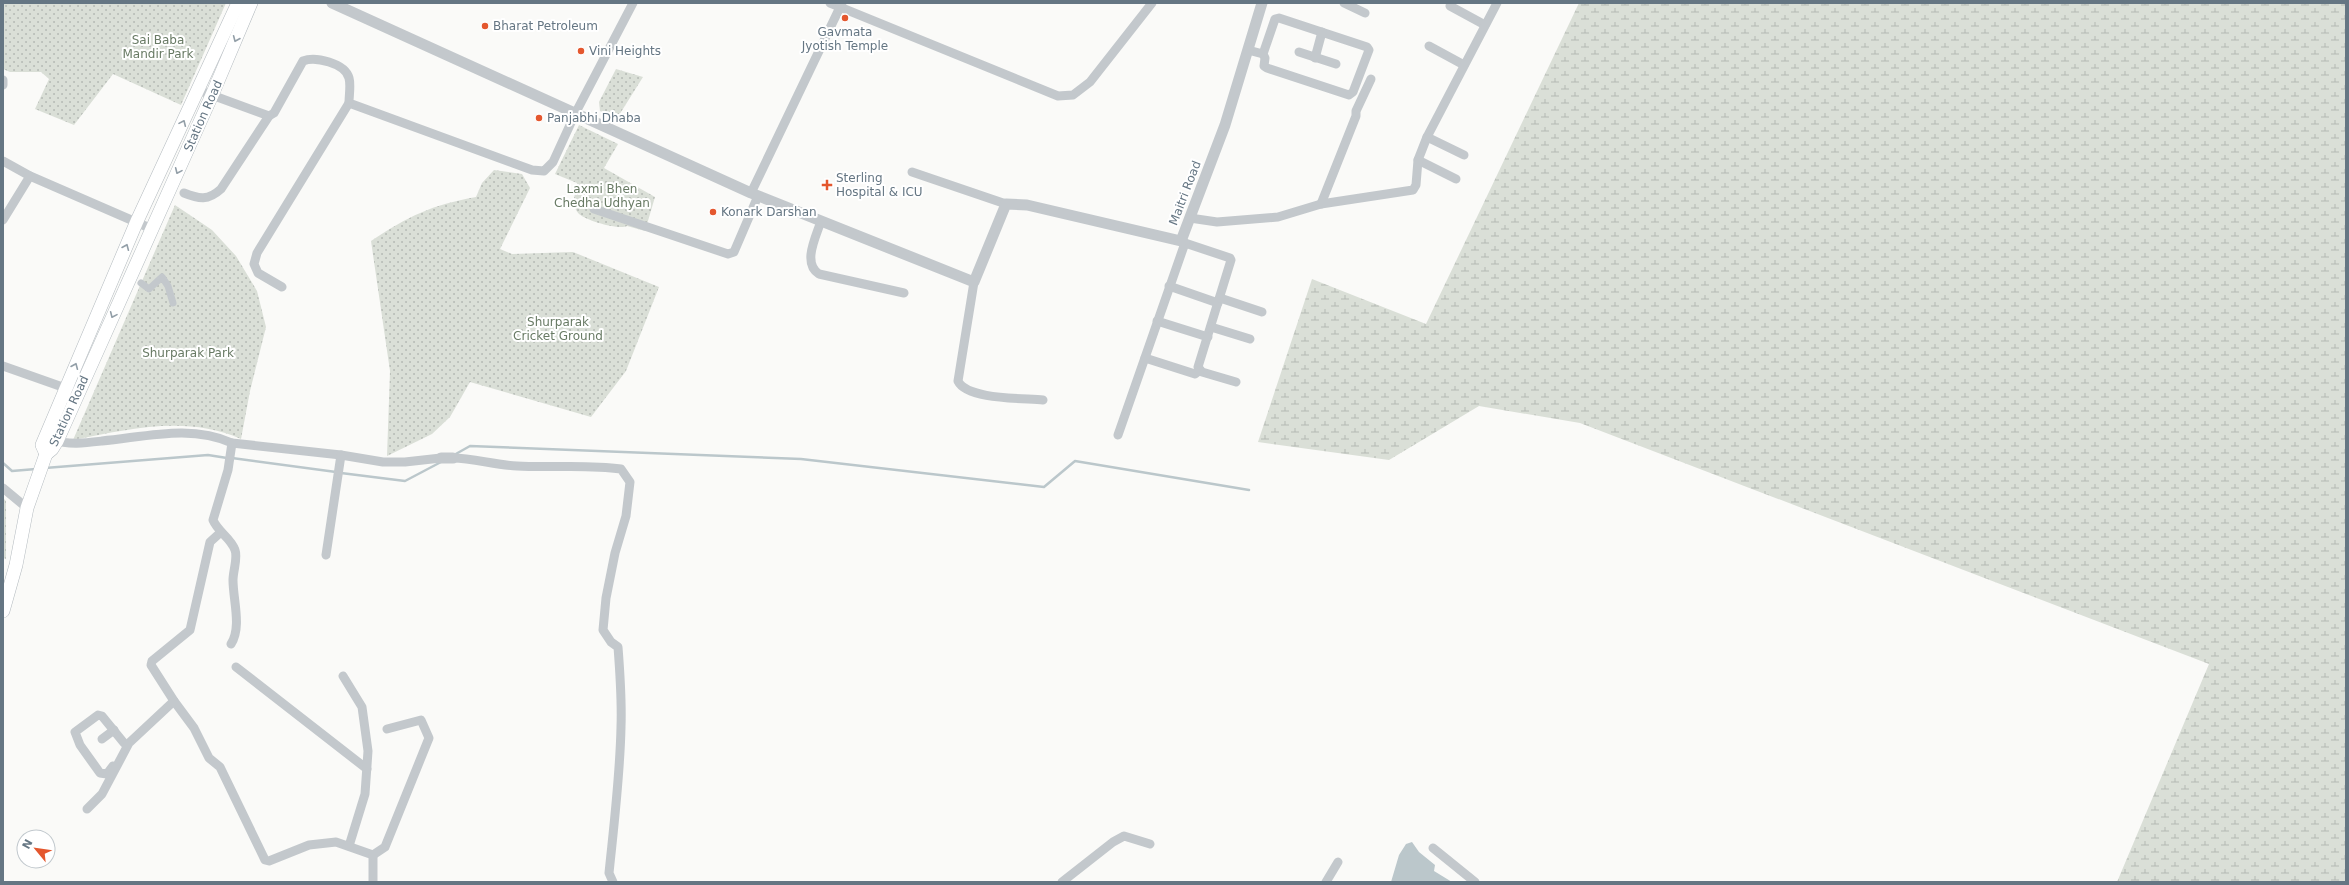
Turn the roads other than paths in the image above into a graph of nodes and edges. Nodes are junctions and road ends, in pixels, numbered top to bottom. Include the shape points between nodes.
1 (238, 3) edge
2 (251, 3) edge
3 (332, 3) edge
4 (633, 3) edge
5 (830, 3) edge
6 (1152, 3) edge
7 (1262, 3) edge
8 (1344, 3) edge
9 (1497, 3) edge
10 (841, 5) edge
11 (1450, 6) dead end
12 (1365, 14) dead end
13 (1485, 25) junction
14 (1322, 32) junction
15 (1429, 46) dead end
16 (1248, 50) junction
17 (1299, 52) dead end
18 (1263, 54) junction
19 (1315, 58) junction
20 (1336, 64) dead end
21 (1464, 65) junction
22 (1371, 79) dead end
23 (3, 80) edge
24 (3, 85) edge
25 (198, 90) junction
26 (212, 95) junction
27 (349, 103) junction
28 (575, 114) junction
29 (269, 116) junction
30 (1427, 137) junction
31 (1464, 156) dead end
32 (1418, 160) junction
33 (3, 161) edge
34 (912, 172) dead end
35 (30, 176) junction
36 (1456, 179) dead end
37 (152, 190) junction
38 (184, 193) dead end
39 (754, 195) junction
40 (166, 196) junction
41 (1006, 204) junction
42 (1321, 204) junction
43 (594, 209) dead end
44 (1190, 218) junction
45 (3, 220) edge
46 (137, 221) junction
47 (821, 221) junction
48 (152, 229) junction
49 (1183, 242) junction
50 (974, 282) junction
51 (141, 284) dead end
52 (110, 286) junction
53 (1169, 286) junction
54 (282, 288) dead end
55 (123, 292) junction
56 (904, 293) dead end
57 (1219, 301) junction
58 (173, 303) dead end
59 (1262, 312) dead end
60 (1157, 321) junction
61 (1211, 327) junction
62 (1208, 337) junction
63 (1250, 339) dead end
64 (1145, 358) junction
65 (3, 366) edge
66 (1200, 370) junction
67 (1236, 382) dead end
68 (66, 388) junction
69 (78, 394) junction
70 (1043, 400) dead end
71 (1118, 435) dead end
72 (51, 439) junction
73 (232, 445) junction
74 (341, 454) junction
75 (441, 458) joint
76 (453, 458) joint
77 (3, 488) edge
78 (27, 508) junction
79 (221, 532) junction
80 (326, 555) dead end
81 (3, 611) edge
82 (231, 644) dead end
83 (236, 667) dead end
84 (343, 676) dead end
85 (174, 701) junction
86 (387, 729) dead end
87 (114, 730) junction
88 (102, 739) dead end
89 (126, 743) junction
90 (367, 769) junction
91 (87, 809) dead end
92 (1150, 844) dead end
93 (349, 846) junction
94 (1433, 848) dead end
95 (373, 855) junction
96 (1338, 862) dead end
97 (374, 882) edge
98 (613, 882) edge
99 (1062, 882) edge
100 (1326, 882) edge
101 (1475, 882) edge

1 - 25 main road, Station Road
2 -> 26 main road, Station Road
3 - 28 street
4 - 28 street
5 - 10 street
6 - 10 street via 1090,82 1074,95 1058,96
7 - 16 street, Maitri Road
8 - 12 street
9 - 13 street
10 - 39 street
11 - 13 street
13 - 21 street
14 - 18 street via 1279,18 1275,19
14 - 18 street via 1367,47 1353,92 1349,95 1267,68 1264,66
14 - 19 street
15 - 21 street
16 - 18 street
16 - 44 street, Maitri Road via 1225,125
17 - 19 street
19 - 20 street
21 - 30 street
22 - 42 street via 1356,111
23 - 24 street
25 - 26 street
37 -> 25 main road, Station Road
26 - 29 street
26 -> 40 main road, Station Road
27 - 28 street via 532,170 544,171 553,162
27 - 29 street via 350,78 345,71 338,66 310,58 297,68 274,113
27 - 54 street via 257,253 254,264 258,273
28 - 39 street
29 - 38 street via 214,196 199,199
30 - 31 street
30 - 32 street
32 - 36 street
32 - 42 street via 1416,185 1413,190
33 - 35 street
34 - 41 street
35 - 45 street
35 - 46 street
37 - 40 main road
37 - 46 main road, Station Road
39 - 43 street via 734,252 728,254
39 - 47 street
40 - 48 main road, Station Road
41 - 49 street via 1027,205
41 - 50 street
42 - 44 street via 1278,217 1217,222
44 - 49 street, Maitri Road
46 - 48 street
52 -> 46 main road, Station Road
47 - 50 street
47 - 56 street via 810,261 814,271
48 - 55 main road, Station Road
49 - 53 street, Maitri Road
49 - 57 street via 1230,258
50 - 70 street via 958,381 961,386 977,394
51 - 58 street via 149,289 162,277 168,286
52 - 55 main road
68 -> 52 main road, Station Road
53 - 57 street
53 - 60 street, Maitri Road
55 -> 69 main road, Station Road
57 - 59 street
57 - 61 street
60 - 62 street
60 - 64 street, Maitri Road
61 - 62 street
61 - 63 street
62 - 66 street via 1198,367
64 - 66 street via 1195,374
64 - 71 street, Maitri Road
65 - 68 street
66 - 67 street
68 - 69 street
68 - 72 main road, Station Road
69 - 72 main road, Station Road
72 - 73 street via 65,443 84,443 152,434 192,433 217,436
72 - 78 main road, Station Road via 52,449 45,455
73 - 74 street
73 - 79 street via 228,470 213,520
74 - 75 street via 383,462
74 - 80 street
75 - 76 street
76 - 98 street via 517,466 600,466 622,469 630,482 626,516 606,598 603,630 618,647 620,687 619,777 609,873
77 - 78 street
78 - 81 main road via 16,565
79 - 82 street via 235,550 235,619 234,640
79 - 85 street via 210,542 190,630 152,661 151,665
83 - 90 street
84 - 90 street via 362,707 368,751
85 - 89 street
85 - 93 street via 194,728 209,758 220,767 265,860 269,861 309,845 336,842
86 - 95 street via 421,720 429,738 385,847
87 - 88 street
87 - 89 street
87 - 89 street via 102,716 98,715 74,735 104,775 112,769
89 - 91 street via 104,790
90 - 93 street via 365,794
92 - 99 street via 1124,836
93 - 95 street
94 - 101 street
95 - 97 street
96 - 100 street

